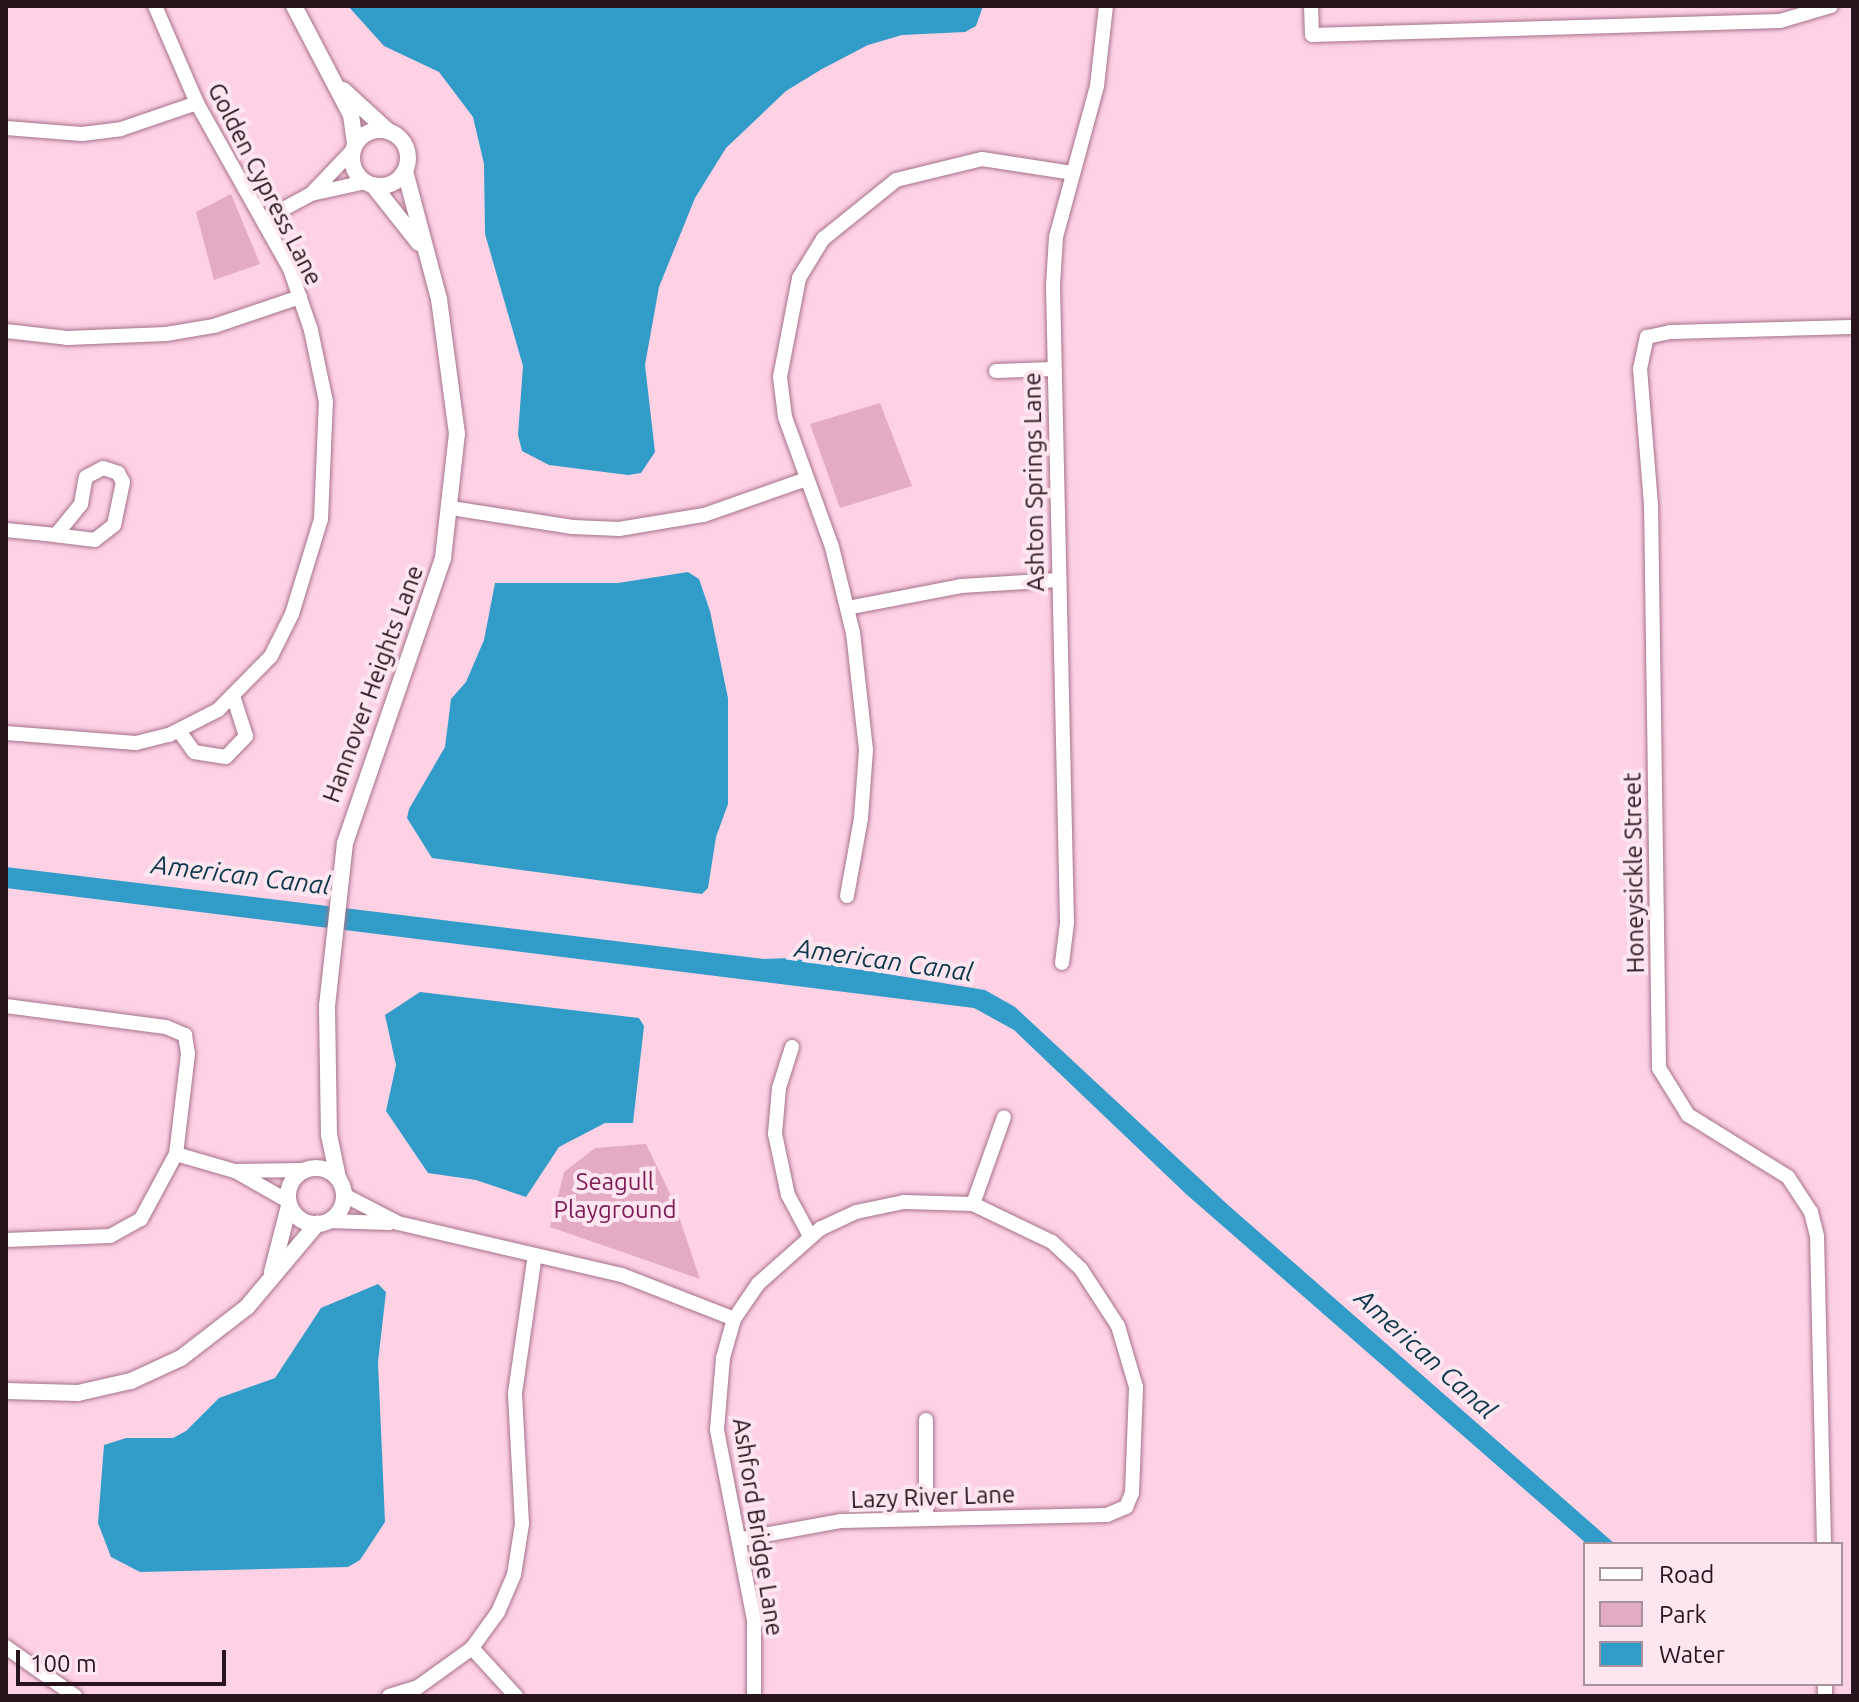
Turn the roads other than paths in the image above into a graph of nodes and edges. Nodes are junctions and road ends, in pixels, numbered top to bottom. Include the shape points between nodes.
1 (155, 6) edge
2 (294, 6) edge
3 (1106, 6) edge
4 (1311, 6) edge
5 (1831, 6) edge
6 (336, 83) junction
7 (197, 103) junction
8 (6, 128) edge
9 (388, 131) junction
10 (354, 147) junction
11 (405, 171) junction
12 (1072, 173) junction
13 (369, 184) junction
14 (311, 194) junction
15 (263, 220) junction
16 (424, 251) junction
17 (300, 297) junction
18 (1853, 327) edge
19 (6, 331) edge
20 (1053, 369) junction
21 (996, 371) dead end
22 (804, 480) junction
23 (451, 508) junction
24 (6, 530) edge
25 (56, 535) junction
26 (1058, 580) junction
27 (847, 608) junction
28 (234, 698) junction
29 (179, 731) junction
30 (6, 733) edge
31 (847, 896) dead end
32 (1062, 963) dead end
33 (6, 1006) edge
34 (792, 1047) dead end
35 (1004, 1117) dead end
36 (329, 1135) junction
37 (176, 1154) junction
38 (306, 1169) junction
39 (235, 1171) junction
40 (338, 1178) junction
41 (344, 1195) junction
42 (288, 1204) junction
43 (973, 1204) junction
44 (322, 1223) junction
45 (398, 1223) junction
46 (810, 1236) junction
47 (6, 1240) edge
48 (535, 1255) junction
49 (269, 1281) junction
50 (734, 1319) junction
51 (6, 1391) edge
52 (926, 1420) dead end
53 (926, 1518) junction
54 (742, 1539) junction
55 (1824, 1542) edge
56 (6, 1647) edge
57 (472, 1648) junction
58 (12, 1664) edge
59 (75, 1696) edge
60 (389, 1696) edge
61 (516, 1696) edge
62 (754, 1696) edge

1 - 7 street, Golden Cypress Lane
2 - 6 street, Hannover Heights Lane
3 - 12 street, Ashton Springs Lane via 1097,86
4 - 5 street via 1312,35 1780,21
6 - 9 street, Hannover Heights Lane
6 - 10 street, Hannover Heights Lane via 355,124
7 - 8 street via 121,129 82,134
7 - 15 street, Golden Cypress Lane
9 - 10 street via 369,132
9 - 11 street, Hannover Heights Lane via 407,152
10 - 13 street, Hannover Heights Lane via 353,169
10 - 14 street
11 - 13 street via 390,184
11 - 16 street, Hannover Heights Lane
12 - 20 street, Ashton Springs Lane via 1056,237
12 - 22 street via 982,159 940,166 896,180 823,239 799,278 784,333 780,377
13 - 14 street
13 - 16 street, Hannover Heights Lane
14 - 15 street
15 - 17 street, Golden Cypress Lane
16 - 23 street, Hannover Heights Lane via 439,299 456,420
17 - 19 street via 214,326 166,334 67,338
17 - 28 street, Golden Cypress Lane via 326,402 321,519 292,614 271,656
18 - 55 street, Honeysickle Street via 1670,332 1647,337 1640,369 1651,505 1647,540 1659,1068 1688,1115 1788,1177 1811,1212 1817,1236
20 - 21 street
20 - 26 street, Ashton Springs Lane
22 - 23 street via 704,515 619,529
22 - 27 street via 832,547
23 - 36 street, Hannover Heights Lane via 443,558 353,808 339,883 327,1006
24 - 25 street
25 - 25 street via 95,540 107,534 123,494 118,473 103,468 86,477 81,504
26 - 27 street via 961,586
26 - 32 street, Ashton Springs Lane via 1067,923
27 - 31 street via 866,750
28 - 29 street, Golden Cypress Lane
28 - 29 street via 246,736 226,757 194,752
29 - 30 street, Golden Cypress Lane via 136,743 105,744
33 - 37 street via 166,1027 185,1035 188,1070
34 - 46 street via 779,1088 775,1134 788,1195
35 - 43 street
36 - 38 street
36 - 40 street, Hannover Heights Lane
37 - 39 street
37 - 47 street via 141,1219 110,1236
38 - 39 street
38 - 40 street via 326,1169
38 - 42 street via 290,1184
39 - 42 street
40 - 41 street
41 - 44 street via 340,1210
41 - 45 street
42 - 44 street via 297,1217
42 - 49 street
43 - 46 street, Ashford Bridge Lane via 904,1202 856,1212
43 - 53 street, Lazy River Lane via 1052,1242 1081,1269 1118,1326 1136,1387 1132,1493 1126,1507 1107,1515
44 - 45 street
44 - 49 street
45 - 48 street
46 - 50 street, Ashford Bridge Lane via 758,1284
48 - 50 street via 622,1275
48 - 57 street via 515,1393 520,1537 514,1575 498,1612
49 - 51 street via 225,1326 159,1370 78,1393
50 - 54 street, Ashford Bridge Lane via 723,1358 717,1430
52 - 53 street
53 - 54 street, Lazy River Lane via 841,1521
54 - 62 street, Ashford Bridge Lane via 754,1620
56 - 58 street
57 - 60 street via 418,1687
57 - 61 street
58 - 59 street

